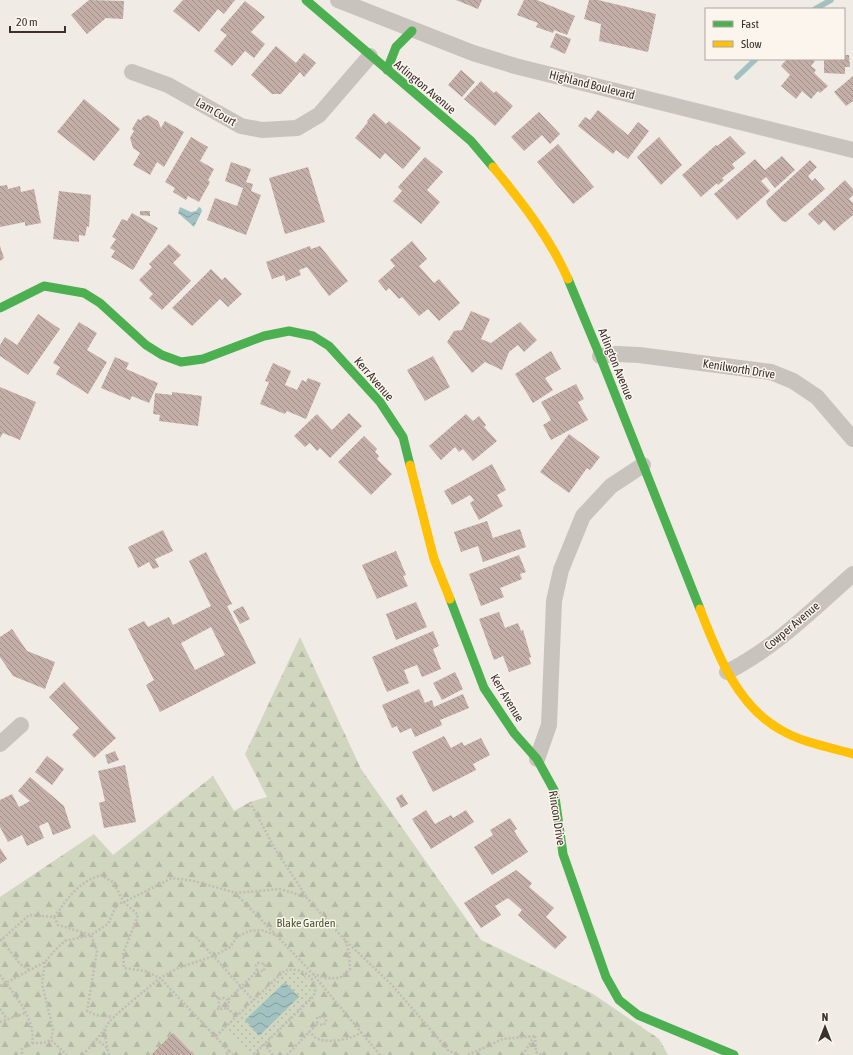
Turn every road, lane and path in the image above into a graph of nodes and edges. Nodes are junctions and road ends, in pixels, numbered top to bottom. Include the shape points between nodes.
1 (306, 0) edge
2 (338, 0) edge
3 (412, 30) junction
4 (370, 56) junction
5 (387, 70) junction
6 (132, 72) dead end
7 (853, 150) edge
8 (2, 307) edge
9 (600, 356) junction
10 (853, 438) edge
11 (643, 465) junction
12 (853, 574) edge
13 (727, 672) junction
14 (21, 725) dead end
15 (0, 744) edge
16 (853, 754) edge
17 (537, 759) junction
18 (250, 802) dead end
19 (236, 894) junction
20 (306, 897) junction
21 (124, 902) junction
22 (54, 916) junction
23 (91, 935) junction
24 (276, 935) junction
25 (196, 937) dead end
26 (344, 939) junction
27 (1, 940) edge
28 (214, 956) junction
29 (45, 962) junction
30 (29, 970) junction
31 (258, 971) dead end
32 (312, 973) junction
33 (0, 975) edge
34 (160, 978) junction
35 (6, 983) junction
36 (0, 986) edge
37 (241, 987) junction
38 (214, 994) dead end
39 (220, 999) junction
40 (228, 1000) junction
41 (253, 1000) junction
42 (219, 1008) junction
43 (227, 1008) junction
44 (0, 1009) edge
45 (214, 1012) dead end
46 (25, 1013) junction
47 (236, 1016) junction
48 (112, 1017) junction
49 (7, 1019) junction
50 (0, 1022) edge
51 (317, 1024) dead end
52 (106, 1027) junction
53 (309, 1032) junction
54 (361, 1032) junction
55 (216, 1036) junction
56 (534, 1036) junction
57 (51, 1040) junction
58 (96, 1040) junction
59 (32, 1042) junction
60 (264, 1044) junction
61 (107, 1048) junction
62 (229, 1051) junction
63 (22, 1055) edge
64 (67, 1055) edge
65 (83, 1055) edge
66 (109, 1055) edge
67 (225, 1055) edge
68 (233, 1055) edge
69 (252, 1055) edge
70 (273, 1055) edge
71 (287, 1055) edge
72 (380, 1055) edge
73 (459, 1055) edge
74 (468, 1055) edge
75 (523, 1055) edge
76 (542, 1055) edge
77 (734, 1055) edge

1 - 4 street, Arlington Avenue
2 - 3 street, Highland Boulevard
3 - 5 street via 396,47
3 - 7 street, Highland Boulevard via 515,66
4 - 5 street, Arlington Avenue
4 - 6 street, Lam Court via 319,115 297,128 262,130 241,126 168,85
5 - 9 street, Arlington Avenue via 471,141 523,204 565,273
8 - 17 street, Kerr Avenue via 44,286 84,293 100,303 146,345 162,355 181,362 203,359 264,336 289,331 313,336 329,346 380,402 403,437 434,558 484,688 514,733
9 - 10 street, Kenilworth Drive via 639,355 771,372 793,381 817,398
9 - 11 street, Arlington Avenue
11 - 13 street, Arlington Avenue
11 - 17 street via 611,486 583,516 561,570 554,601 549,725
12 - 13 street, Cowper Avenue via 776,641 751,660
13 - 16 street, Arlington Avenue via 750,706 773,725 794,736
14 - 15 street
17 - 77 street, Rincon Drive via 554,790 562,854 606,977 619,1000 638,1015
18 - 20 path
19 - 20 path via 280,890
19 - 21 path via 194,881 172,878
19 - 24 path
20 - 26 path
21 - 22 path via 113,882 101,875 88,879 74,890
21 - 23 path via 117,904 108,924
21 - 34 path via 138,915 123,954 124,968 146,971
22 - 23 path via 58,924
22 - 27 path via 29,915
23 - 29 path via 65,941
23 - 48 path via 97,951 87,1011
24 - 28 path via 261,930 249,931
24 - 32 path
25 - 28 path
26 - 32 path via 349,952 350,969 340,978 326,978
26 - 73 path via 392,985 449,1051
27 - 30 path via 20,964
28 - 34 path via 178,968
28 - 37 path
29 - 30 path
29 - 57 path via 42,984 53,1029
30 - 35 path
31 - 37 path
32 - 54 path
33 - 35 path
34 - 48 path
34 - 55 path
35 - 36 path
35 - 46 path
37 - 40 path
37 - 41 path
38 - 39 path
39 - 40 path
39 - 42 path
40 - 43 path via 230,1004
41 - 47 path
41 - 60 path via 284,971 291,968 309,976 315,987 313,997
42 - 43 path
42 - 45 path
43 - 47 path
44 - 49 path
46 - 49 path
46 - 59 path via 34,1035
47 - 55 path
48 - 52 path
49 - 50 path
51 - 53 path
52 - 58 path
52 - 61 path
53 - 54 path via 317,1039 329,1041 356,1038
53 - 71 path
54 - 72 path
55 - 62 path
56 - 74 path via 503,1038
56 - 75 path
56 - 76 path via 536,1052
57 - 59 path via 43,1043
57 - 64 path
58 - 61 path
58 - 65 path
59 - 63 path via 22,1049
60 - 69 path
60 - 70 path
61 - 66 path
62 - 67 path
62 - 68 path

